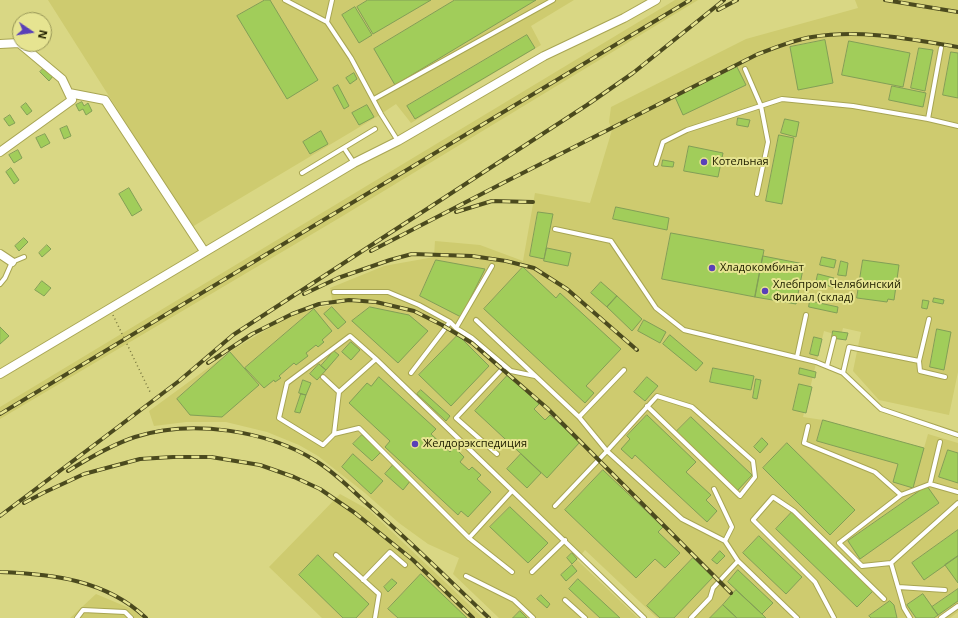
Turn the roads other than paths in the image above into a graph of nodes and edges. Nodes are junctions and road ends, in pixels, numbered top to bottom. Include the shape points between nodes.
1 (285, 0) edge
2 (332, 0) edge
3 (553, 0) edge
4 (656, 0) edge
5 (327, 22) junction
6 (0, 44) edge
7 (941, 48) dead end
8 (745, 69) dead end
9 (69, 93) junction
10 (374, 99) junction
11 (761, 106) junction
12 (928, 119) junction
13 (958, 126) edge
14 (375, 129) dead end
15 (398, 141) junction
16 (344, 148) junction
17 (0, 152) edge
18 (354, 163) junction
19 (656, 164) dead end
20 (302, 173) dead end
21 (757, 194) dead end
22 (555, 229) dead end
23 (204, 251) junction
24 (0, 254) edge
25 (24, 257) dead end
26 (12, 262) junction
27 (492, 266) dead end
28 (0, 284) edge
29 (334, 292) dead end
30 (806, 315) dead end
31 (929, 319) dead end
32 (476, 320) dead end
33 (450, 322) junction
34 (456, 328) junction
35 (834, 338) dead end
36 (797, 357) junction
37 (376, 359) junction
38 (919, 361) junction
39 (505, 366) junction
40 (827, 366) junction
41 (624, 370) dead end
42 (411, 373) dead end
43 (843, 373) junction
44 (0, 374) edge
45 (324, 377) dead end
46 (536, 377) junction
47 (945, 377) dead end
48 (339, 392) junction
49 (647, 406) junction
50 (579, 417) junction
51 (808, 426) dead end
52 (334, 434) junction
53 (958, 435) edge
54 (940, 442) dead end
55 (607, 452) junction
56 (497, 454) dead end
57 (930, 484) junction
58 (714, 488) dead end
59 (512, 491) junction
60 (958, 492) edge
61 (901, 495) junction
62 (958, 503) edge
63 (555, 506) dead end
64 (469, 538) junction
65 (564, 540) junction
66 (725, 541) junction
67 (336, 555) dead end
68 (738, 560) junction
69 (891, 563) junction
70 (405, 564) dead end
71 (512, 572) dead end
72 (532, 572) dead end
73 (466, 576) dead end
74 (363, 580) junction
75 (898, 587) junction
76 (945, 590) dead end
77 (884, 599) dead end
78 (565, 600) dead end
79 (958, 606) edge
80 (582, 617) edge
81 (77, 618) edge
82 (131, 618) edge
83 (375, 618) edge
84 (533, 618) edge
85 (644, 618) edge
86 (691, 618) edge
87 (797, 618) edge
88 (834, 618) edge
89 (910, 618) edge
90 (941, 618) edge

1 - 5 lane
2 - 5 lane
3 - 10 lane
4 - 15 street via 544,56
5 - 10 lane
6 - 9 street via 19,43 62,80
7 - 12 lane
8 - 11 lane
9 - 17 street via 72,100
9 - 23 street via 105,100
10 - 15 lane
11 - 12 lane via 782,99 853,106
11 - 19 lane via 688,130 663,142
11 - 21 lane via 768,142
12 - 13 lane
14 - 16 lane
15 - 18 street
16 - 18 lane
16 - 20 lane
18 - 23 street
22 - 36 lane via 611,241 656,308 684,330
23 - 44 street
24 - 26 street
25 - 26 lane
26 - 28 lane
27 - 34 lane
29 - 33 lane via 388,292
30 - 36 lane
31 - 38 lane
32 - 46 lane
33 - 34 lane
33 - 42 lane
34 - 39 lane
35 - 40 lane
36 - 40 lane
37 - 48 lane
37 - 52 lane via 350,336 287,383 279,418 323,446
37 - 59 lane
38 - 43 lane via 849,347
38 - 47 lane via 920,371
39 - 46 lane via 511,371
39 - 56 lane via 456,418
40 - 43 lane
41 - 50 lane
43 - 53 lane via 881,409
45 - 48 lane
46 - 50 lane
48 - 52 lane
49 - 49 lane via 657,396 692,407 753,461 755,477 740,496
49 - 55 lane
50 - 55 lane
51 - 61 lane via 804,443 875,472
52 - 64 lane via 359,428
54 - 57 lane
55 - 63 lane
55 - 66 lane via 682,519
57 - 60 lane
57 - 61 lane
58 - 66 lane via 732,527
59 - 64 lane
59 - 65 lane
61 - 69 lane via 839,543 862,566
62 - 69 lane
64 - 71 lane
65 - 72 lane
65 - 85 lane
66 - 68 lane
67 - 74 lane
68 - 86 lane via 713,588 710,598
68 - 87 lane
69 - 75 lane
70 - 74 lane via 390,552
73 - 84 lane via 514,600
74 - 83 lane via 378,594
75 - 76 lane
75 - 89 lane
77 - 88 lane via 794,511 773,497 753,520 815,582
78 - 80 lane
79 - 90 lane
81 - 82 lane via 83,610 125,612

